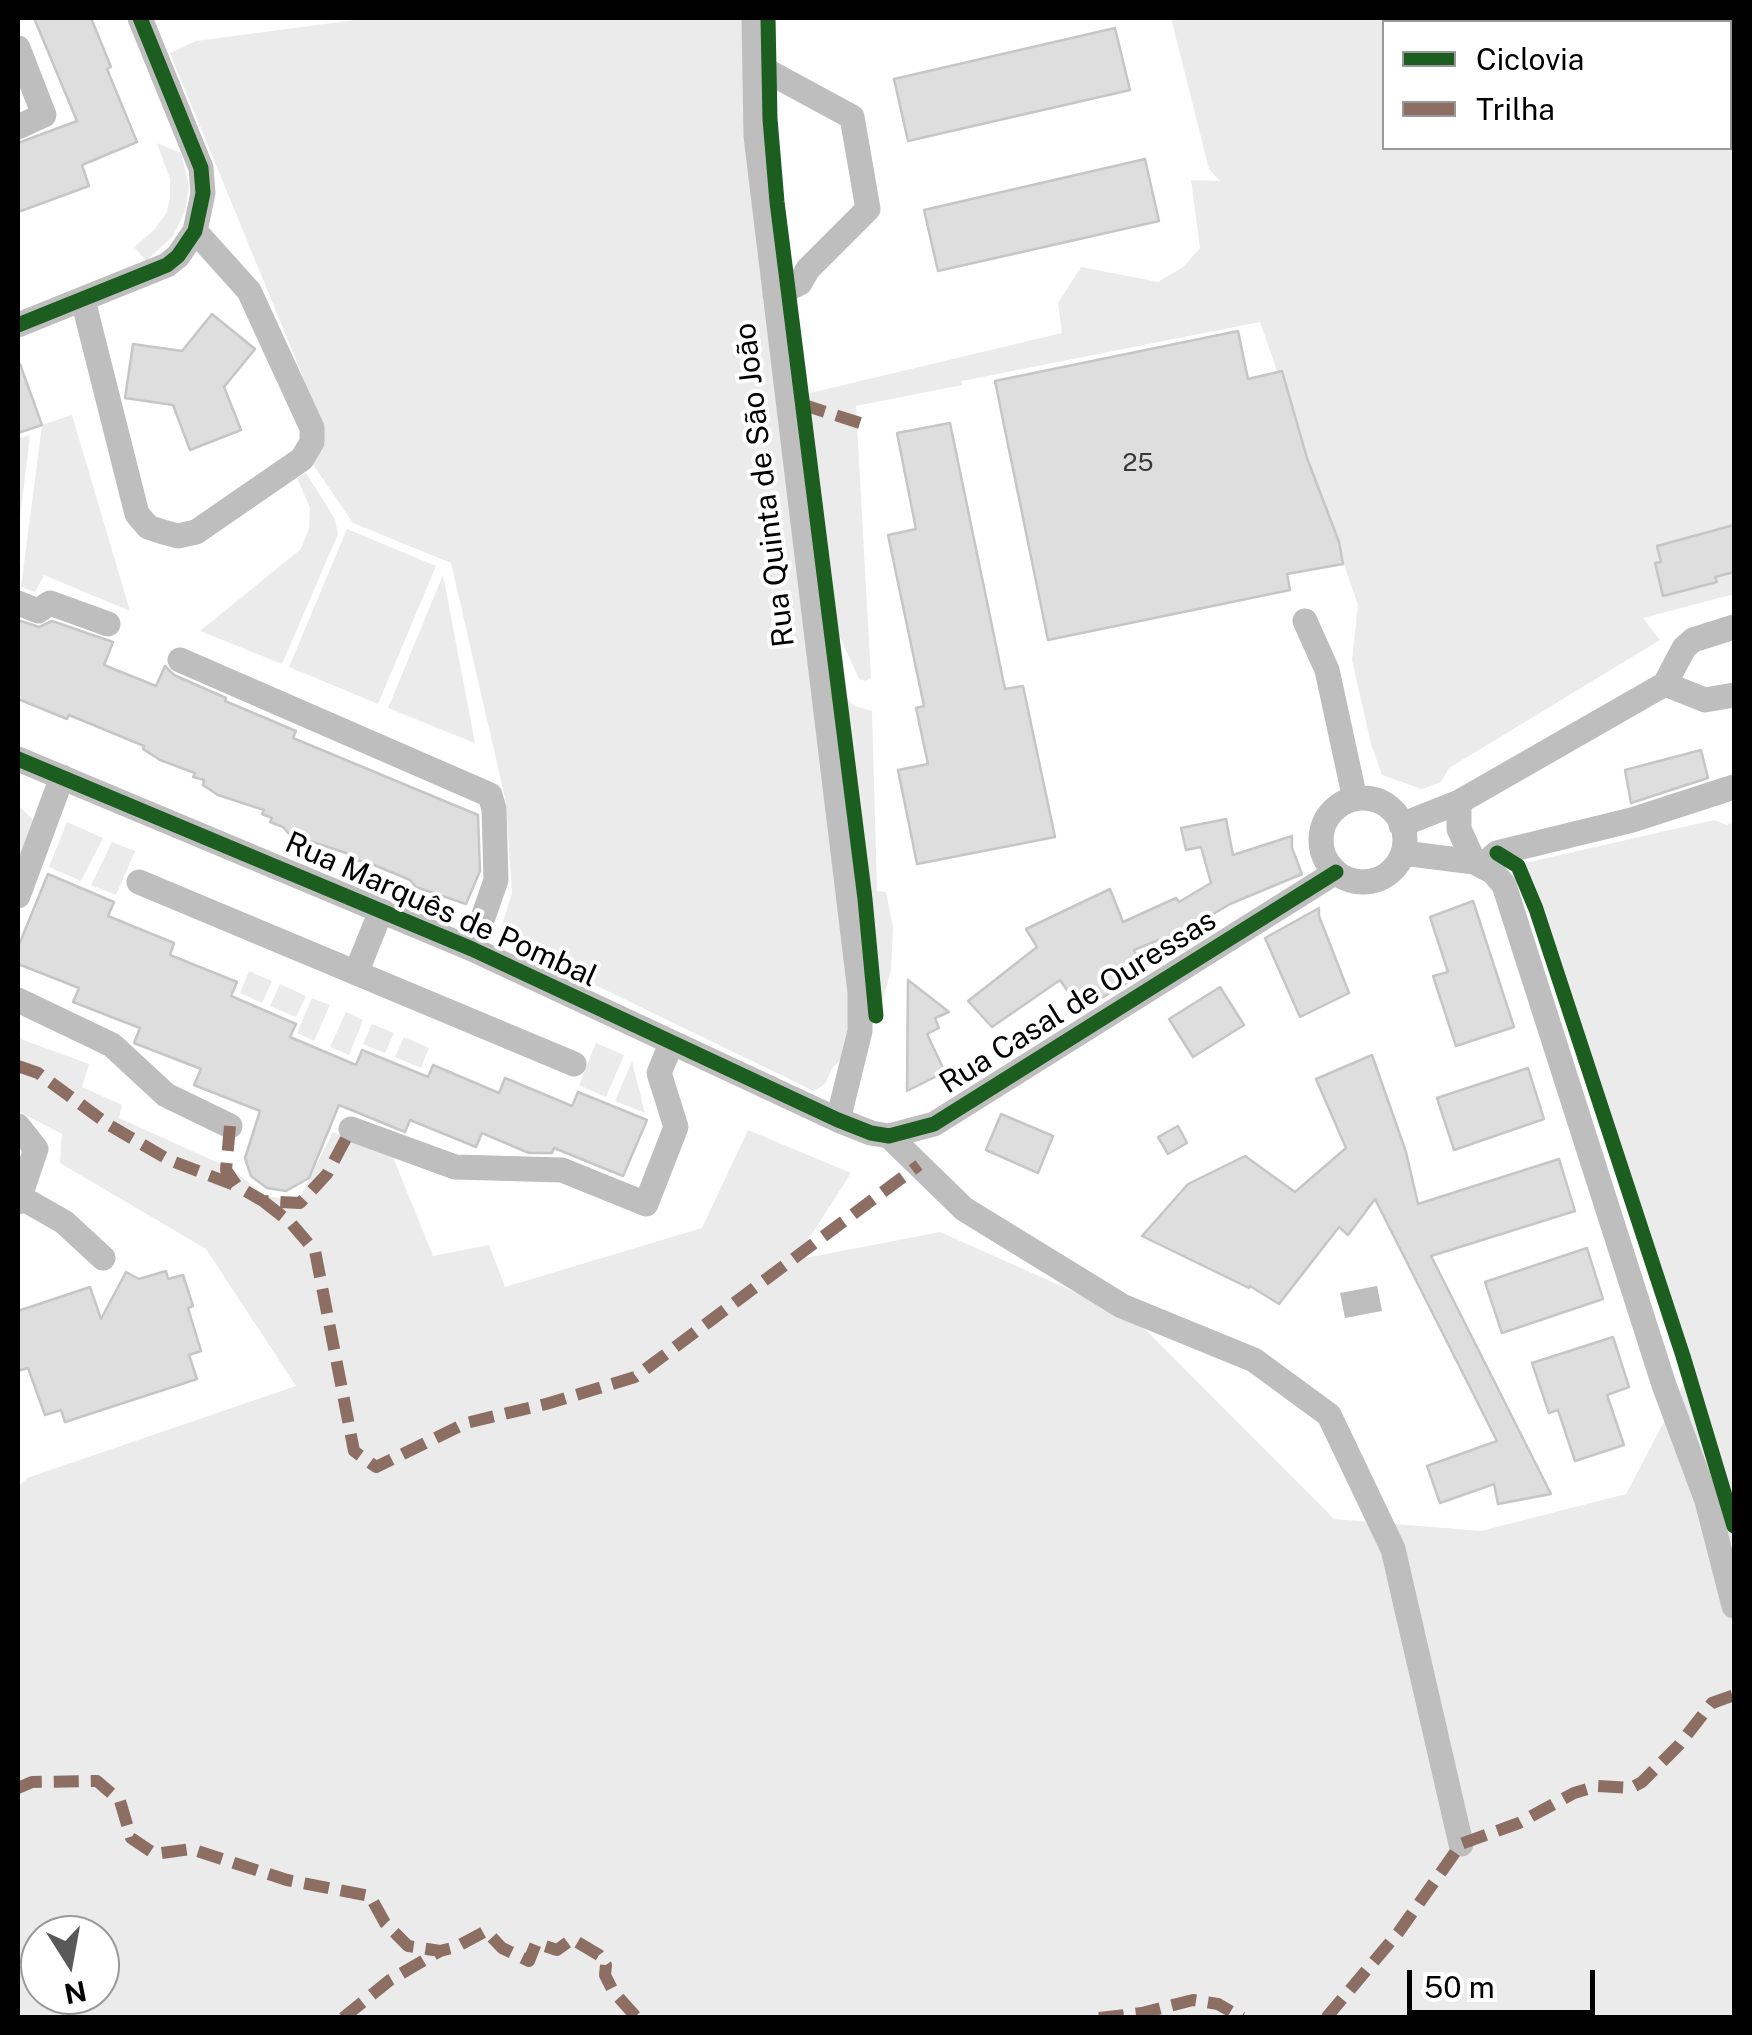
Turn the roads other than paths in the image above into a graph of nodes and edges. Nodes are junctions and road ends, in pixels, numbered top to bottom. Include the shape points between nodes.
1 (140, 18) edge
2 (760, 19) edge
3 (18, 48) edge
4 (756, 65) junction
5 (18, 127) edge
6 (195, 231) junction
7 (774, 295) junction
8 (83, 300) junction
9 (18, 325) edge
10 (18, 603) edge
11 (1306, 621) dead end
12 (108, 624) dead end
13 (1734, 627) edge
14 (180, 660) dead end
15 (1665, 684) junction
16 (1734, 695) edge
17 (18, 758) edge
18 (62, 777) junction
19 (1734, 787) edge
20 (1355, 799) junction
21 (1459, 802) junction
22 (1402, 825) junction
23 (1403, 853) junction
24 (1478, 864) junction
25 (1336, 872) junction
26 (139, 882) dead end
27 (18, 896) edge
28 (381, 912) junction
29 (472, 950) junction
30 (356, 973) junction
31 (18, 1000) edge
32 (672, 1044) junction
33 (574, 1064) dead end
34 (838, 1120) junction
35 (18, 1126) edge
36 (230, 1126) dead end
37 (351, 1129) dead end
38 (889, 1136) junction
39 (18, 1200) edge
40 (103, 1258) dead end
41 (1734, 1606) edge
42 (1461, 1844) dead end

1 - 6 street via 201,168
2 - 4 street, Rua Quinta de São João
3 - 5 street via 44,115
4 - 7 street, Rua Quinta de São João via 756,136
4 - 7 street via 852,117 868,210 800,283
6 - 8 street via 167,265
6 - 8 street via 249,291 312,428 302,459 196,532 163,532 137,514
7 - 34 street, Rua Quinta de São João via 860,992 860,1031
8 - 9 street
10 - 12 street via 38,610 50,603
11 - 20 street via 1327,670
13 - 15 street via 1693,640
14 - 29 street via 490,795 496,880
15 - 16 street via 1705,700
15 - 21 street
17 - 18 street, Rua Marquês de Pombal
18 - 27 street
18 - 28 street, Rua Marquês de Pombal
19 - 24 street via 1496,853
20 - 22 street via 1381,803
20 - 25 street via 1332,812 1321,836
21 - 22 street
21 - 24 street via 1458,829
22 - 23 street
23 - 24 street
23 - 25 street via 1387,875 1374,880
24 - 41 street via 1499,878 1514,912 1658,1366 1708,1500
25 - 38 street, Rua Casal de Ouressas via 934,1124
26 - 30 street
28 - 29 street, Rua Marquês de Pombal
28 - 30 street
29 - 32 street, Rua Marquês de Pombal
30 - 33 street
31 - 36 street via 112,1045 166,1094
32 - 34 street, Rua Marquês de Pombal
32 - 37 street via 658,1073 676,1127 646,1204 562,1170 456,1167
34 - 38 street
35 - 39 street via 36,1149
38 - 42 street via 964,1209 1122,1306 1254,1360 1329,1415 1393,1549
39 - 40 street via 64,1222

